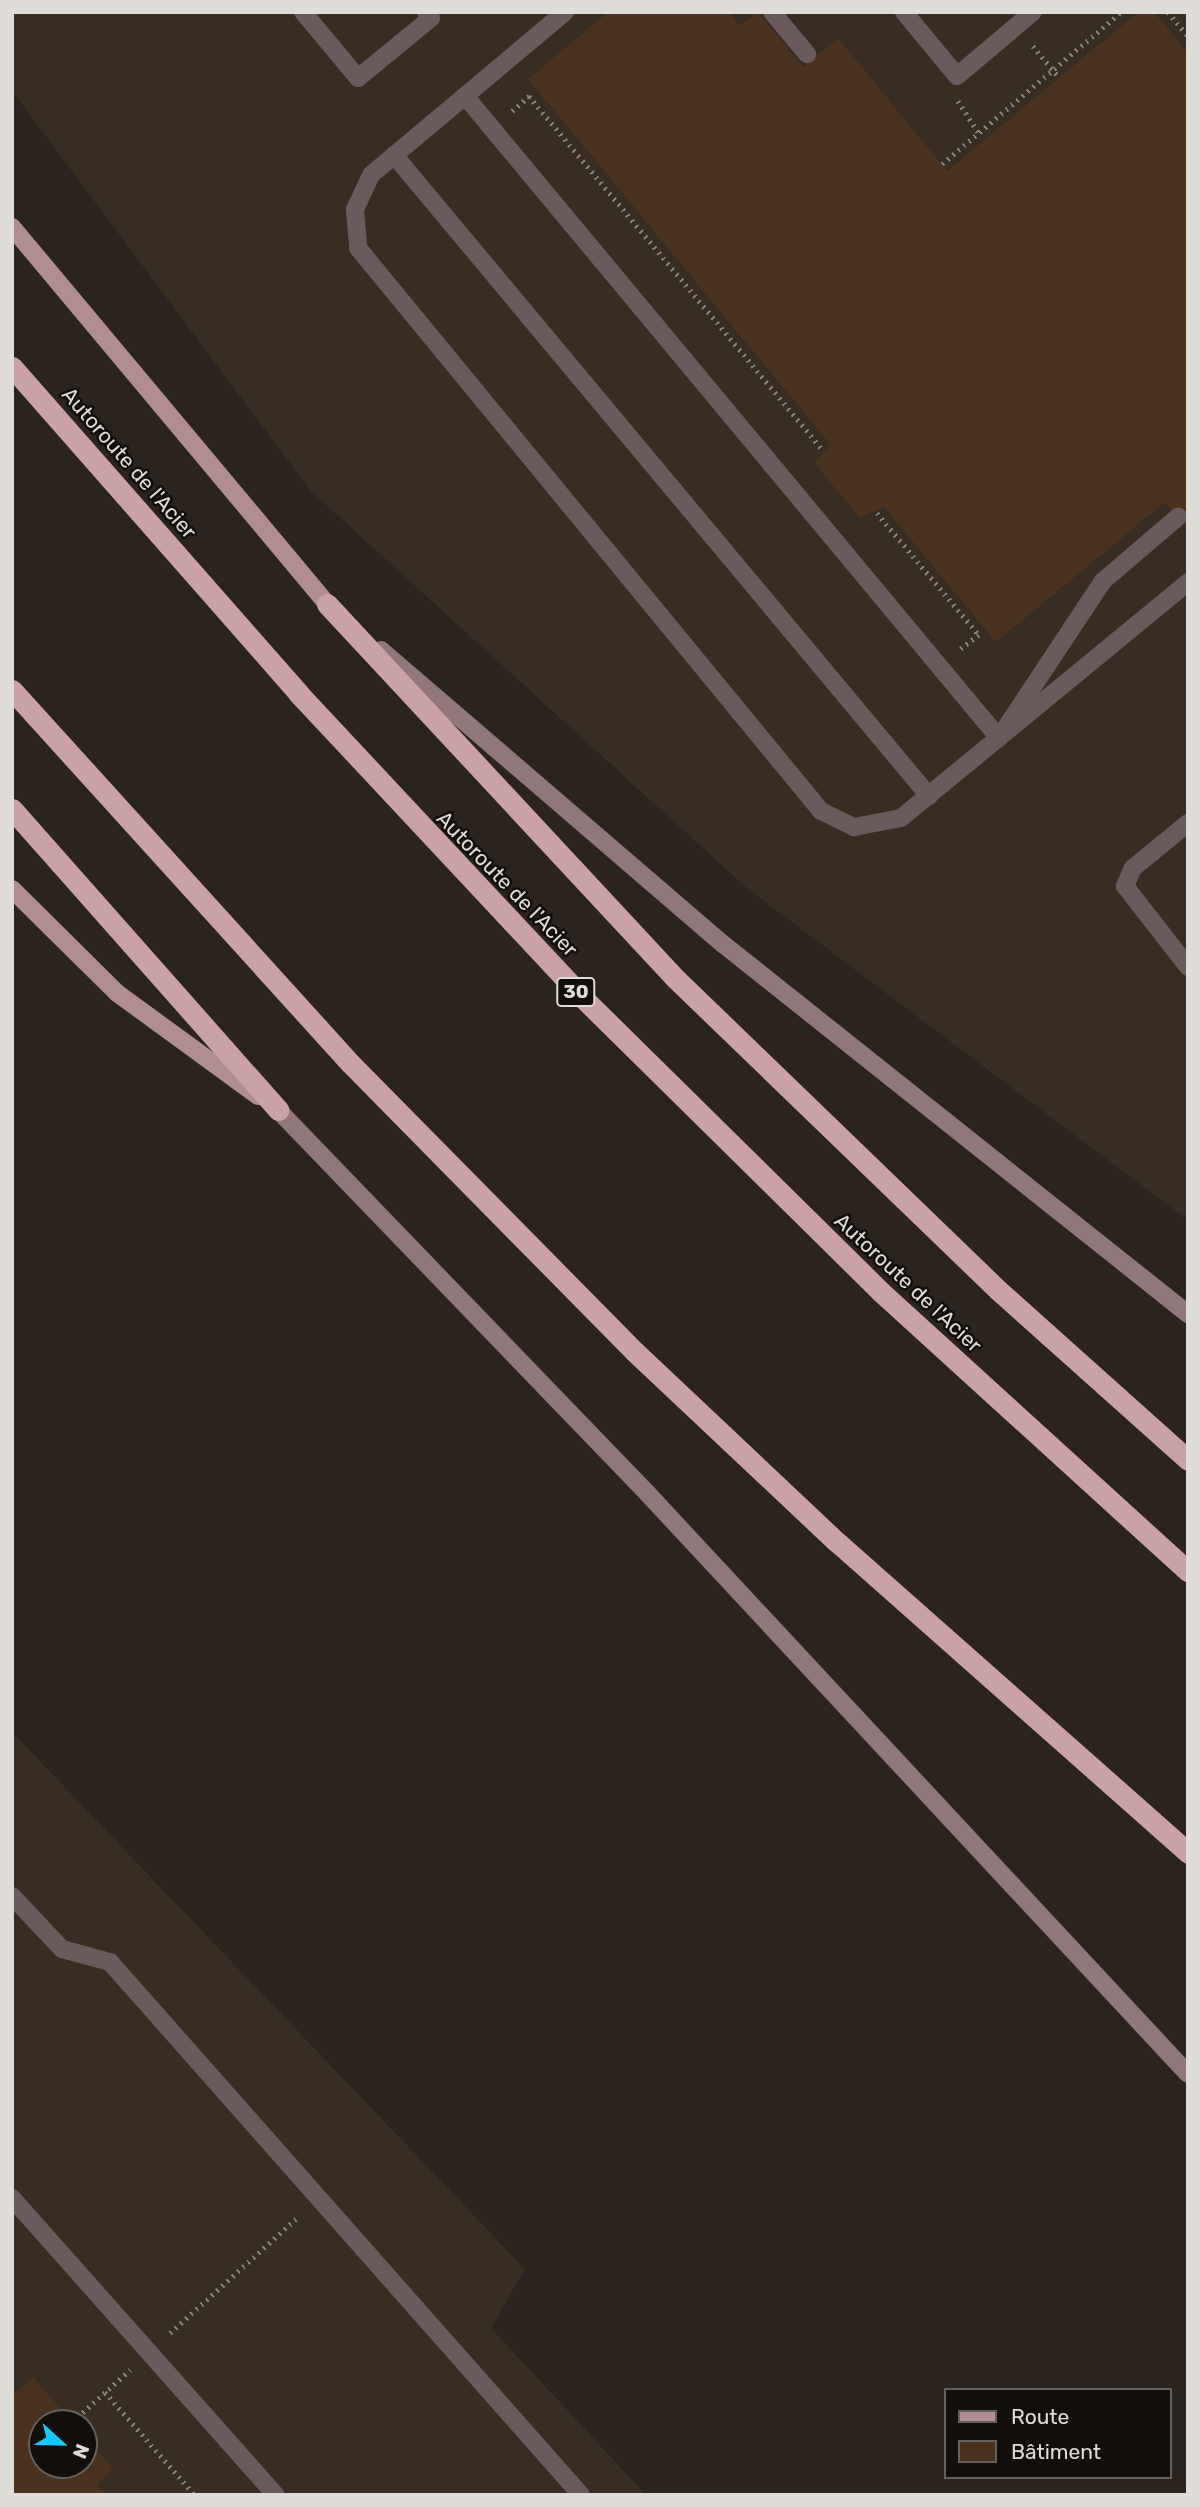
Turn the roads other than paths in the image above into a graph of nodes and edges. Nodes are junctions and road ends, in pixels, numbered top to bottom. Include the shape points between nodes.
1 (303, 12) edge
2 (426, 12) edge
3 (565, 12) edge
4 (772, 12) edge
5 (904, 12) edge
6 (1033, 12) edge
7 (807, 54) dead end
8 (465, 96) junction
9 (394, 155) junction
10 (12, 227) edge
11 (12, 367) edge
12 (1178, 517) dead end
13 (1188, 582) edge
14 (327, 604) junction
15 (12, 690) edge
16 (999, 738) junction
17 (929, 796) junction
18 (12, 809) edge
19 (1188, 823) edge
20 (12, 889) edge
21 (1188, 967) edge
22 (278, 1110) junction
23 (1188, 1314) edge
24 (1188, 1460) edge
25 (1188, 1571) edge
26 (1188, 1853) edge
27 (12, 1896) edge
28 (1188, 2074) edge
29 (12, 2199) edge
30 (276, 2495) edge
31 (581, 2495) edge

1 - 2 lane via 358,78 430,18
3 - 8 lane
4 - 7 lane
5 - 6 lane via 957,76
8 - 9 lane
8 - 16 lane
9 - 17 lane
9 - 17 lane via 371,175 355,210 363,260 777,761 821,811 854,827 890,824
10 - 14 main road
11 - 25 highway, Autoroute de l'Acier / 30 via 307,703 610,1026 881,1292
12 - 16 lane via 1103,581
13 - 16 lane
14 - 23 street via 723,944
14 - 24 highway via 557,858 695,998 978,1272
15 - 26 highway via 341,1053 634,1351 847,1550
16 - 17 lane
18 - 22 highway
19 - 21 lane via 1133,868 1125,886
20 - 22 main road via 117,993
22 - 28 street via 648,1494
27 - 31 lane via 62,1949 110,1962
29 - 30 lane

